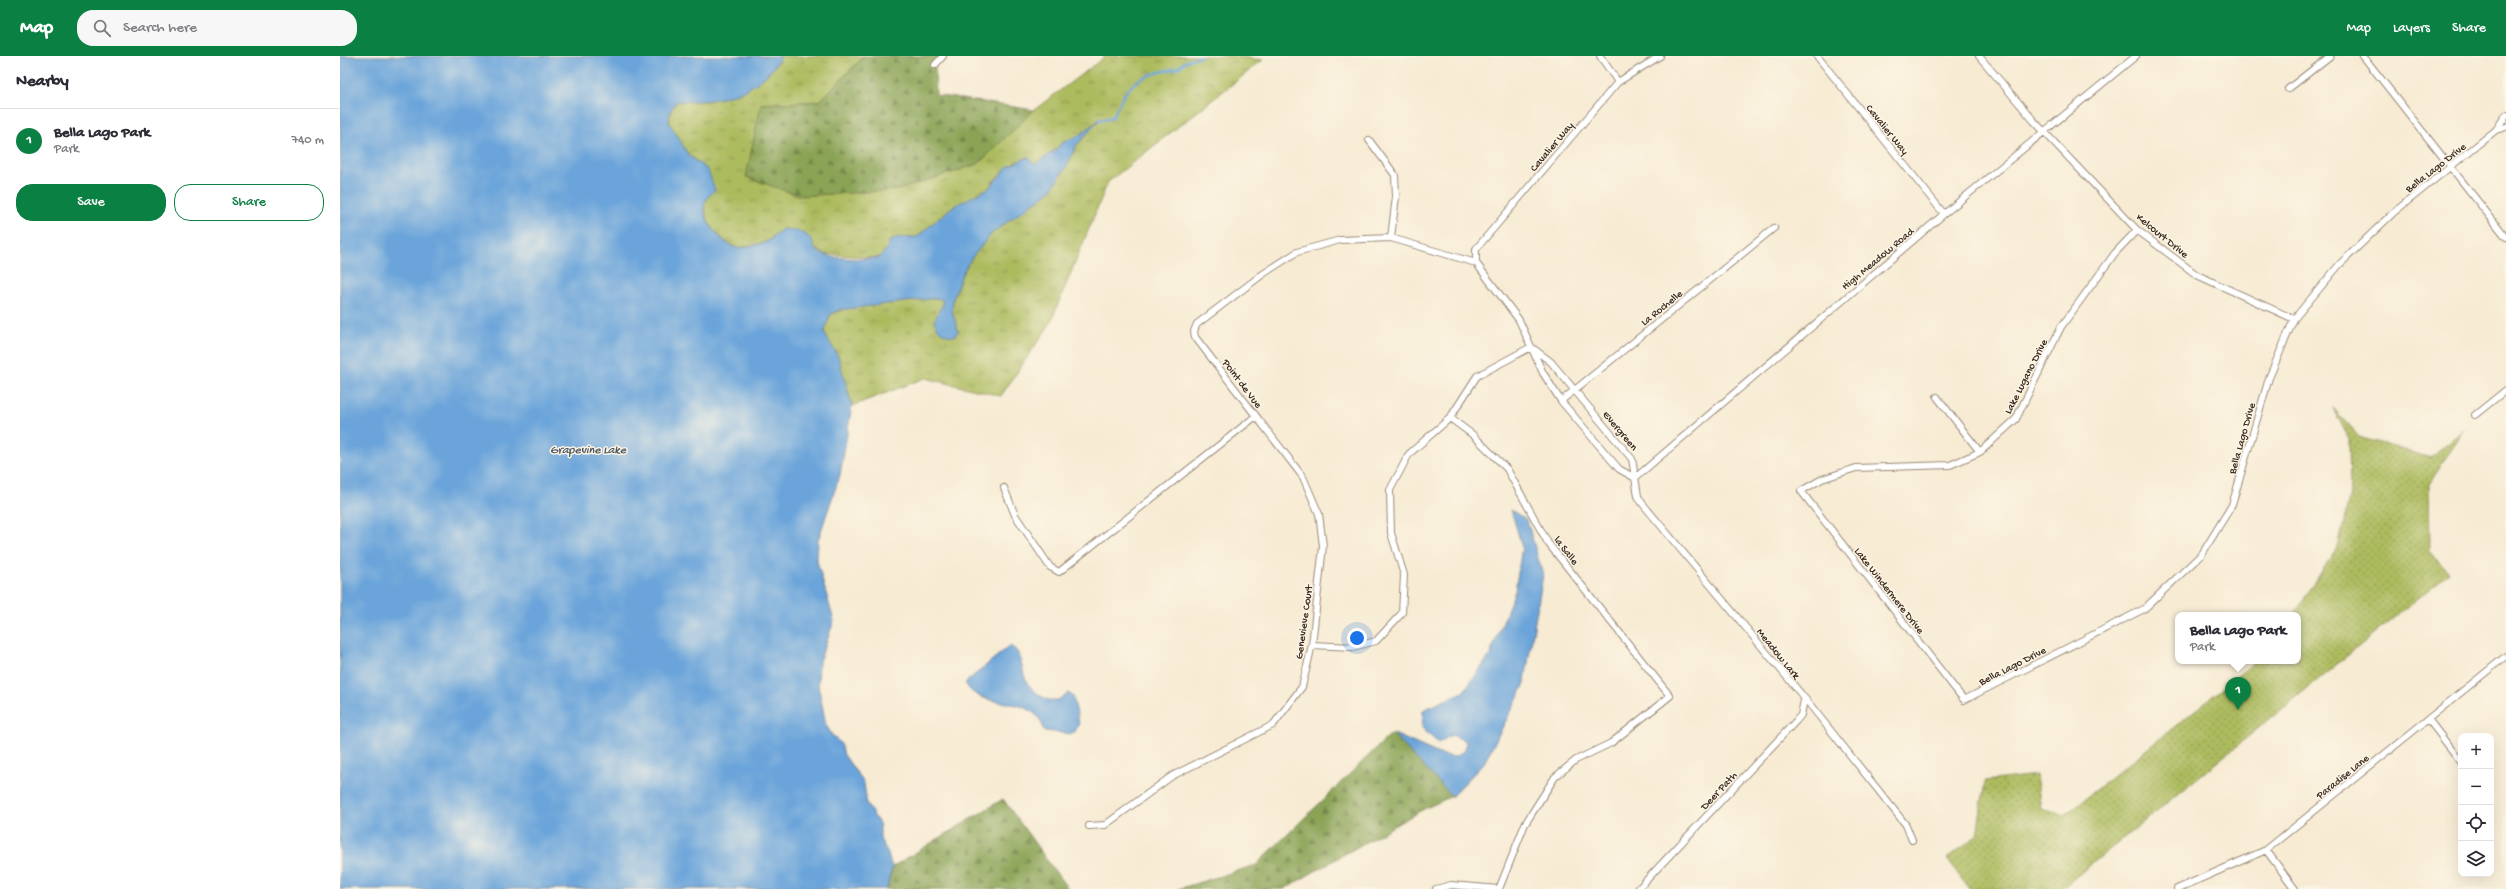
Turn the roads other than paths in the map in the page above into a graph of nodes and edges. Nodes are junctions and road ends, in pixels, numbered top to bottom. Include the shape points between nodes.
1 (943, 56) edge
2 (1600, 56) edge
3 (1660, 56) edge
4 (1817, 56) edge
5 (1979, 56) edge
6 (2136, 56) edge
7 (2330, 56) edge
8 (2363, 56) edge
9 (935, 65) dead end
10 (1618, 82) junction
11 (2288, 89) dead end
12 (2506, 115) edge
13 (2506, 128) edge
14 (2496, 130) junction
15 (2046, 131) junction
16 (1369, 140) dead end
17 (2450, 169) junction
18 (1944, 214) junction
19 (1774, 228) dead end
20 (2137, 230) junction
21 (2506, 237) edge
22 (1391, 238) junction
23 (1476, 263) junction
24 (2294, 319) junction
25 (1531, 347) junction
26 (1575, 390) junction
27 (2506, 390) edge
28 (1937, 397) dead end
29 (1561, 401) junction
30 (2475, 415) dead end
31 (1256, 416) junction
32 (1450, 418) junction
33 (1980, 452) junction
34 (1635, 478) junction
35 (1004, 488) dead end
36 (1801, 491) joint
37 (1312, 645) junction
38 (2506, 656) edge
39 (1804, 700) junction
40 (1964, 700) joint
41 (2428, 720) junction
42 (2458, 758) edge
43 (1089, 826) dead end
44 (1912, 840) dead end
45 (2266, 850) junction
46 (1436, 889) edge
47 (1499, 889) edge
48 (1638, 889) edge
49 (2176, 889) edge
50 (2295, 889) edge

1 - 9 street
2 - 10 street
3 - 10 street, Cavalier Way
4 - 18 street, Cavalier Way
5 - 15 street, Kelcourt Drive via 2034,121
6 - 15 street, High Meadow Road
7 - 11 street
8 - 17 street
10 - 23 street, Cavalier Way via 1476,249
12 - 14 street, Bella Lago Drive
13 - 14 street, Bella Lago Drive
14 - 17 street, Bella Lago Drive
15 - 18 street, High Meadow Road
15 - 20 street, Kelcourt Drive
16 - 22 street via 1394,176 1396,196
17 - 21 street
17 - 24 street, Bella Lago Drive via 2393,213 2339,265
18 - 34 street, High Meadow Road
19 - 26 street, La Rochelle
20 - 24 street, Kelcourt Drive via 2197,275
20 - 33 street, Lake Lugano Drive via 2115,253 2061,327 2016,418
22 - 23 street, Point de Vue
22 - 31 street, Point de Vue via 1350,238 1297,252 1263,274 1197,324 1194,330 1195,337
23 - 25 street via 1519,320
24 - 40 street, Bella Lago Drive via 2268,378 2232,505 2202,554 2144,609
25 - 26 street, Evergreen via 1552,362
25 - 29 street via 1543,374
25 - 32 street via 1477,376
26 - 29 street, La Rochelle
26 - 34 street, Evergreen via 1632,459
27 - 30 street
28 - 33 street
29 - 34 street via 1619,469
31 - 35 street, Point de Vue via 1058,572 1050,567 1015,515
31 - 37 street, Genevieve Court via 1303,477 1319,514 1323,546
32 - 37 street via 1409,454 1390,490 1391,533 1404,575 1402,613 1376,641 1353,647
32 - 47 street, la Salle via 1473,435 1507,469 1548,543 1670,696 1611,743 1576,760 1555,777 1525,824
33 - 36 street, Lake Lugano Drive via 1950,466 1856,468 1822,479
34 - 39 street, Meadow Lark via 1642,503
36 - 40 street, Lake Windermere Drive
37 - 43 street, Genevieve Court via 1302,687 1273,725 1172,776 1105,825
38 - 41 street, Paradise Lane
39 - 44 street, Meadow Lark via 1906,825
39 - 48 street, Deer Path via 1801,715 1796,721
41 - 42 street
41 - 45 street, Paradise Lane
45 - 49 street, Paradise Lane
45 - 50 street
46 - 47 street via 1450,885

